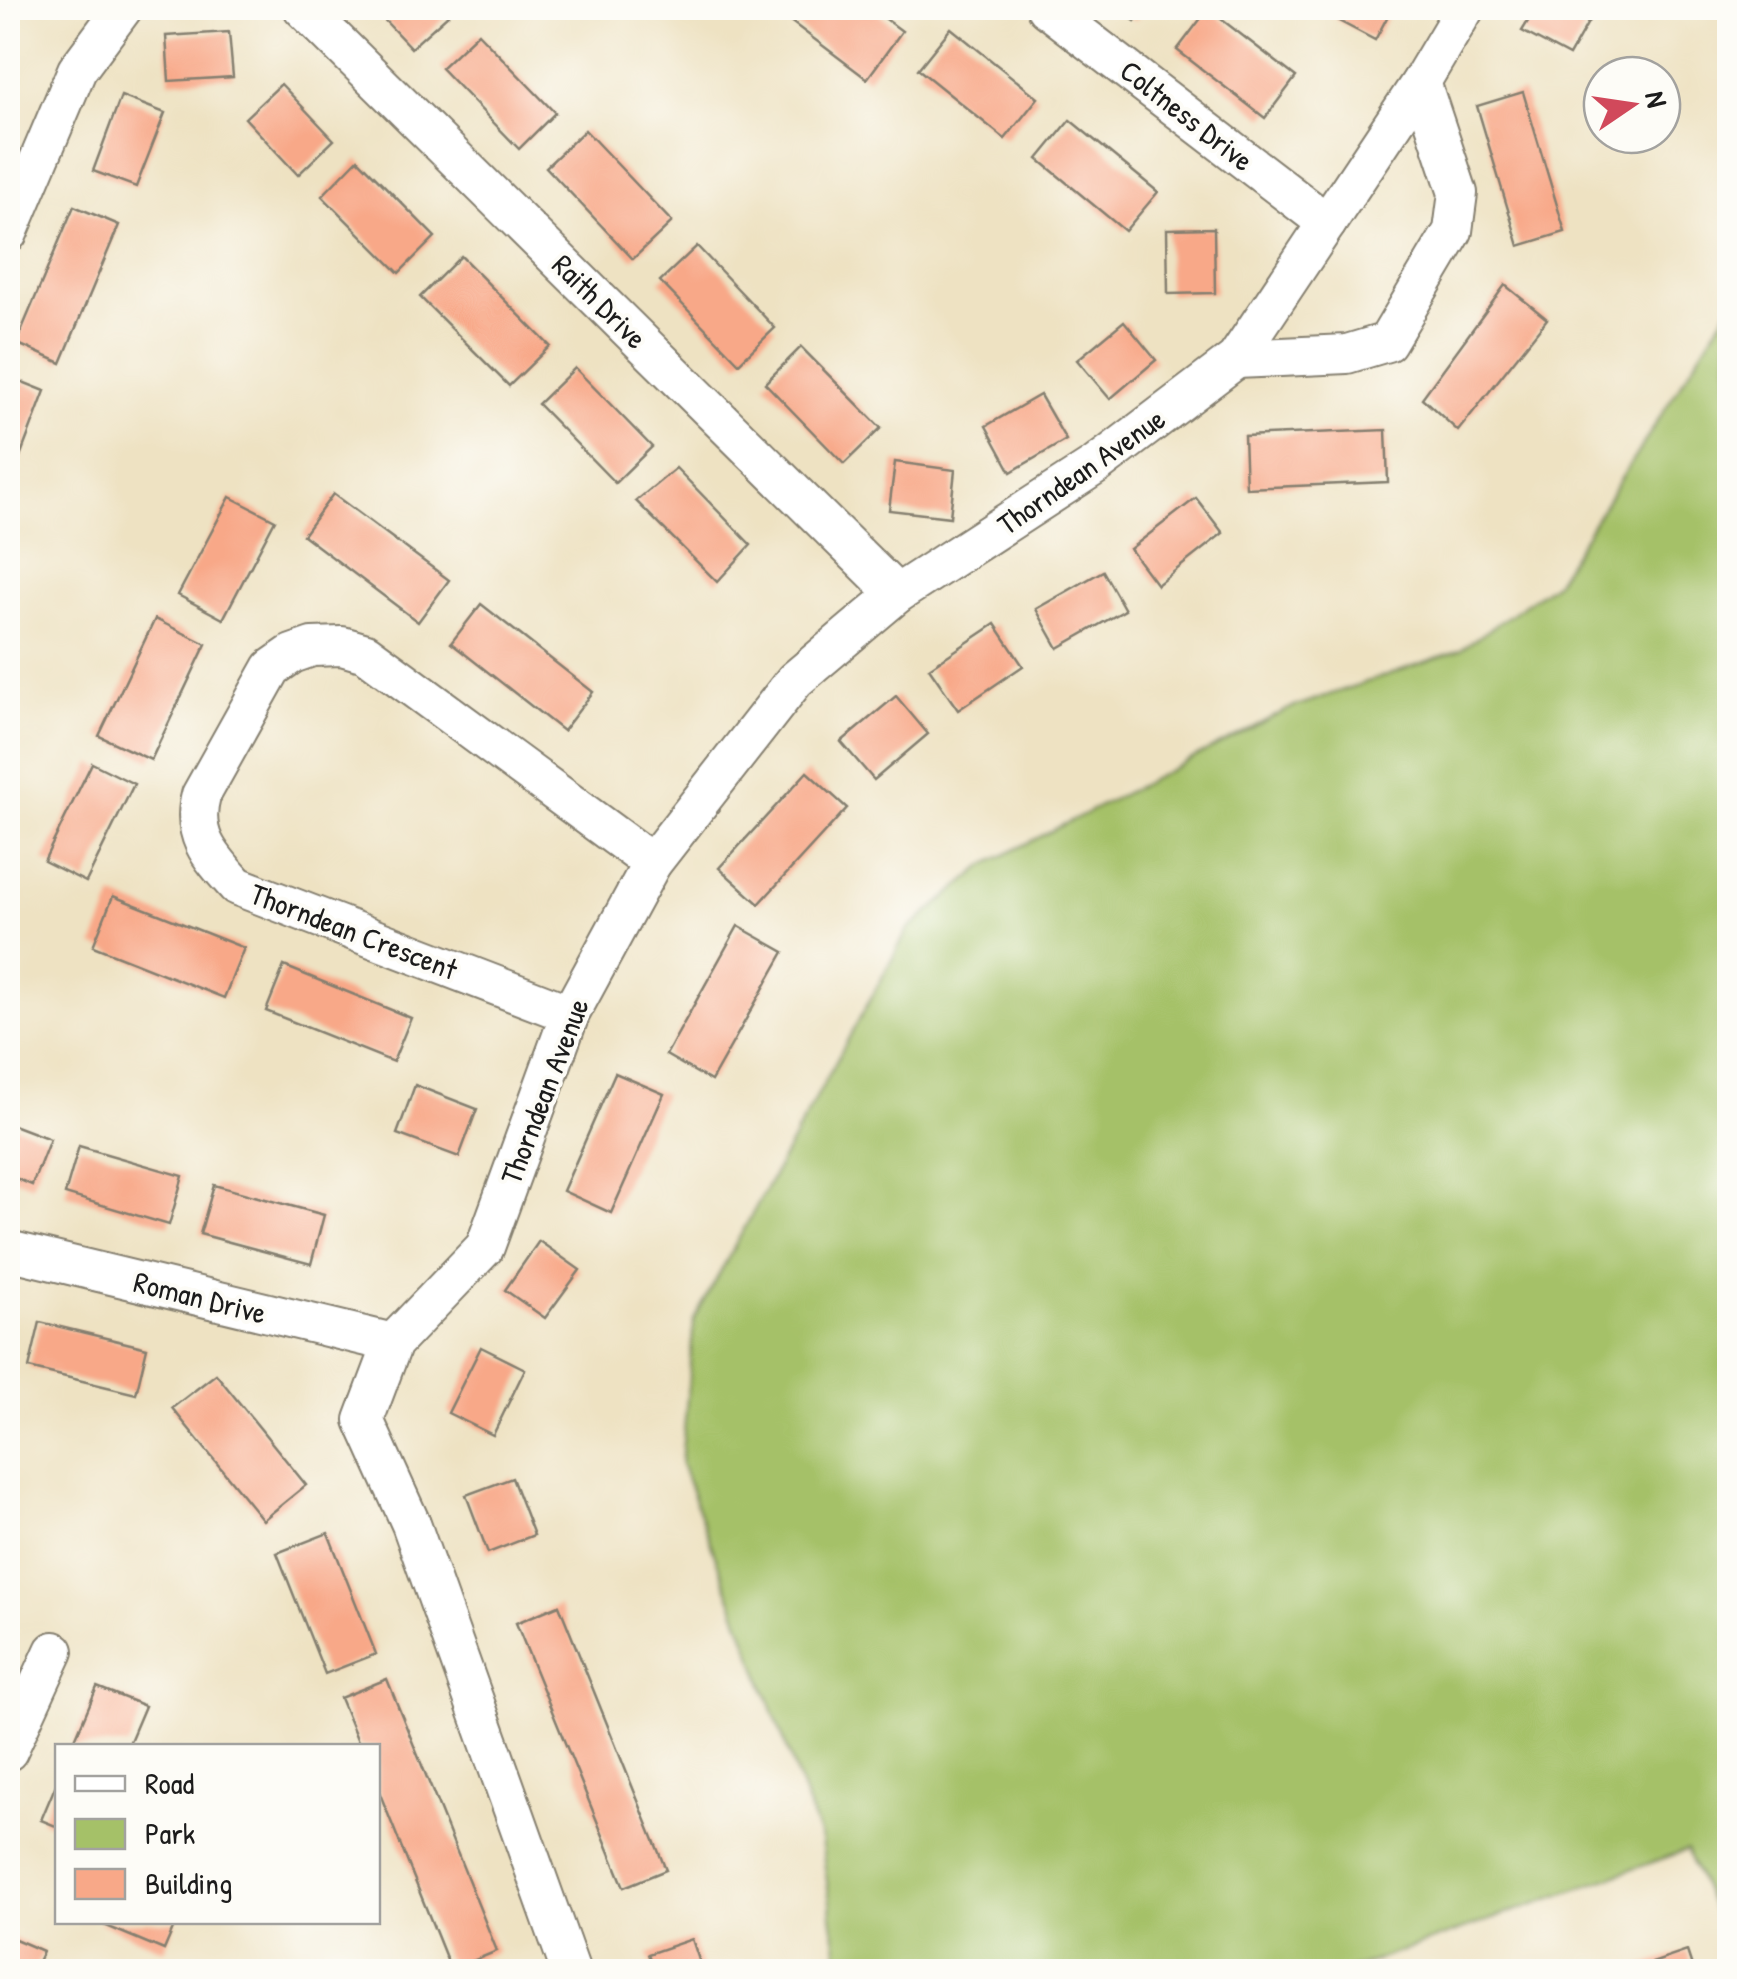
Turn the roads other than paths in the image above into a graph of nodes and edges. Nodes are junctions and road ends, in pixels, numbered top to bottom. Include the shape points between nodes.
1 (123, 8) edge
2 (303, 8) edge
3 (1046, 8) edge
4 (1465, 8) edge
5 (1420, 82) junction
6 (1327, 223) junction
7 (8, 233) edge
8 (1236, 359) junction
9 (897, 594) junction
10 (652, 863) junction
11 (570, 1014) junction
12 (8, 1250) edge
13 (393, 1343) junction
14 (54, 1651) dead end
15 (8, 1751) edge
16 (571, 1972) edge

1 - 7 street via 77,70
2 - 9 street, Raith Drive
3 - 6 street, Coltness Drive
4 - 5 street, Thorndean Avenue
5 - 6 street, Thorndean Avenue
5 - 8 street via 1458,193 1453,231 1387,342 1347,354
6 - 8 street, Thorndean Avenue
8 - 9 street, Thorndean Avenue via 1096,465
9 - 10 street, Thorndean Avenue via 795,680
10 - 11 street, Thorndean Avenue
10 - 11 street, Thorndean Crescent via 366,653 342,646 312,647 272,668 201,795 201,838 237,886
11 - 13 street, Thorndean Avenue via 485,1247
12 - 13 street, Roman Drive
13 - 16 street, Thorndean Avenue via 364,1420 412,1524
14 - 15 street

